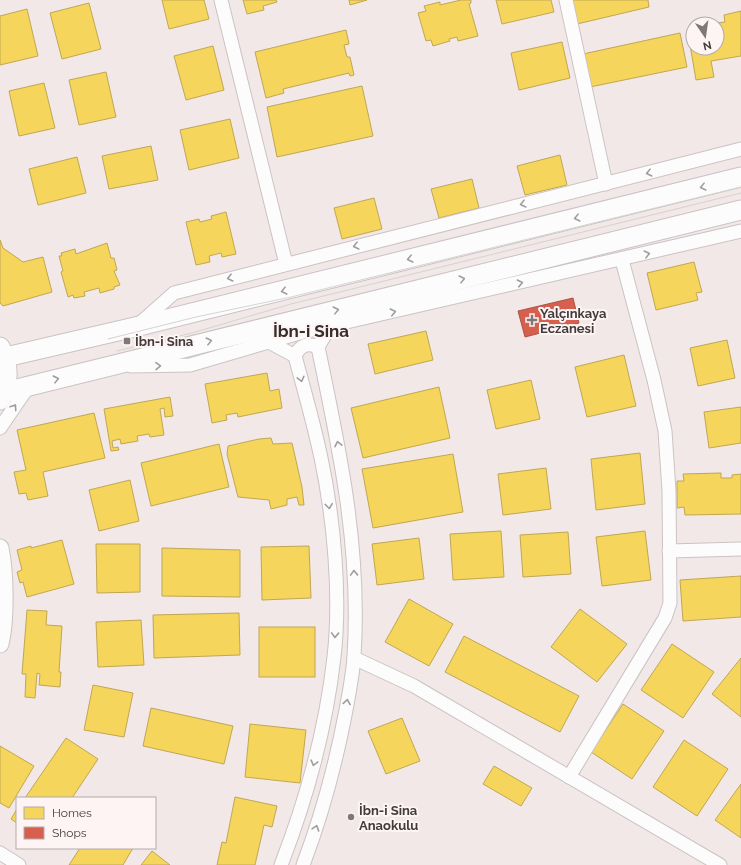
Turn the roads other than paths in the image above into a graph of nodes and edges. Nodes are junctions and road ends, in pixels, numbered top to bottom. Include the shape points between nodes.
1 (221, 0) edge
2 (566, 0) edge
3 (741, 149) edge
4 (741, 177) edge
5 (606, 184) junction
6 (741, 210) edge
7 (741, 231) edge
8 (622, 260) junction
9 (286, 264) junction
10 (330, 326) junction
11 (135, 328) junction
12 (269, 342) junction
13 (318, 347) junction
14 (3, 352) edge
15 (295, 356) junction
16 (105, 367) junction
17 (28, 386) junction
18 (2, 396) edge
19 (0, 428) edge
20 (0, 548) edge
21 (741, 549) edge
22 (670, 551) junction
23 (0, 644) edge
24 (354, 658) junction
25 (569, 777) junction
26 (0, 853) edge
27 (19, 865) edge
28 (281, 865) edge
29 (303, 865) edge
30 (720, 865) edge

1 - 9 street
2 - 5 street
3 -> 5 street
4 -> 11 main road
5 -> 9 street
16 -> 6 main road
8 -> 7 street
10 -> 8 street
8 - 22 street via 665,431
9 -> 11 street via 174,292
10 - 12 street
10 - 13 street
11 - 14 main road
12 - 15 street
16 -> 12 street via 190,366
13 - 15 street via 309,344
24 -> 13 street via 355,594 351,526 340,455
14 - 18 main road via 7,379
15 -> 28 street via 321,458 327,493 334,563 335,626 334,656 323,724 306,791
17 -> 16 main road
17 - 18 main road
19 -> 17 street
20 - 23 street via 3,563 3,633
21 - 22 street
22 - 25 street via 670,603 665,618
24 - 25 street via 414,686
29 -> 24 street via 335,762
25 - 30 street
26 - 27 street

